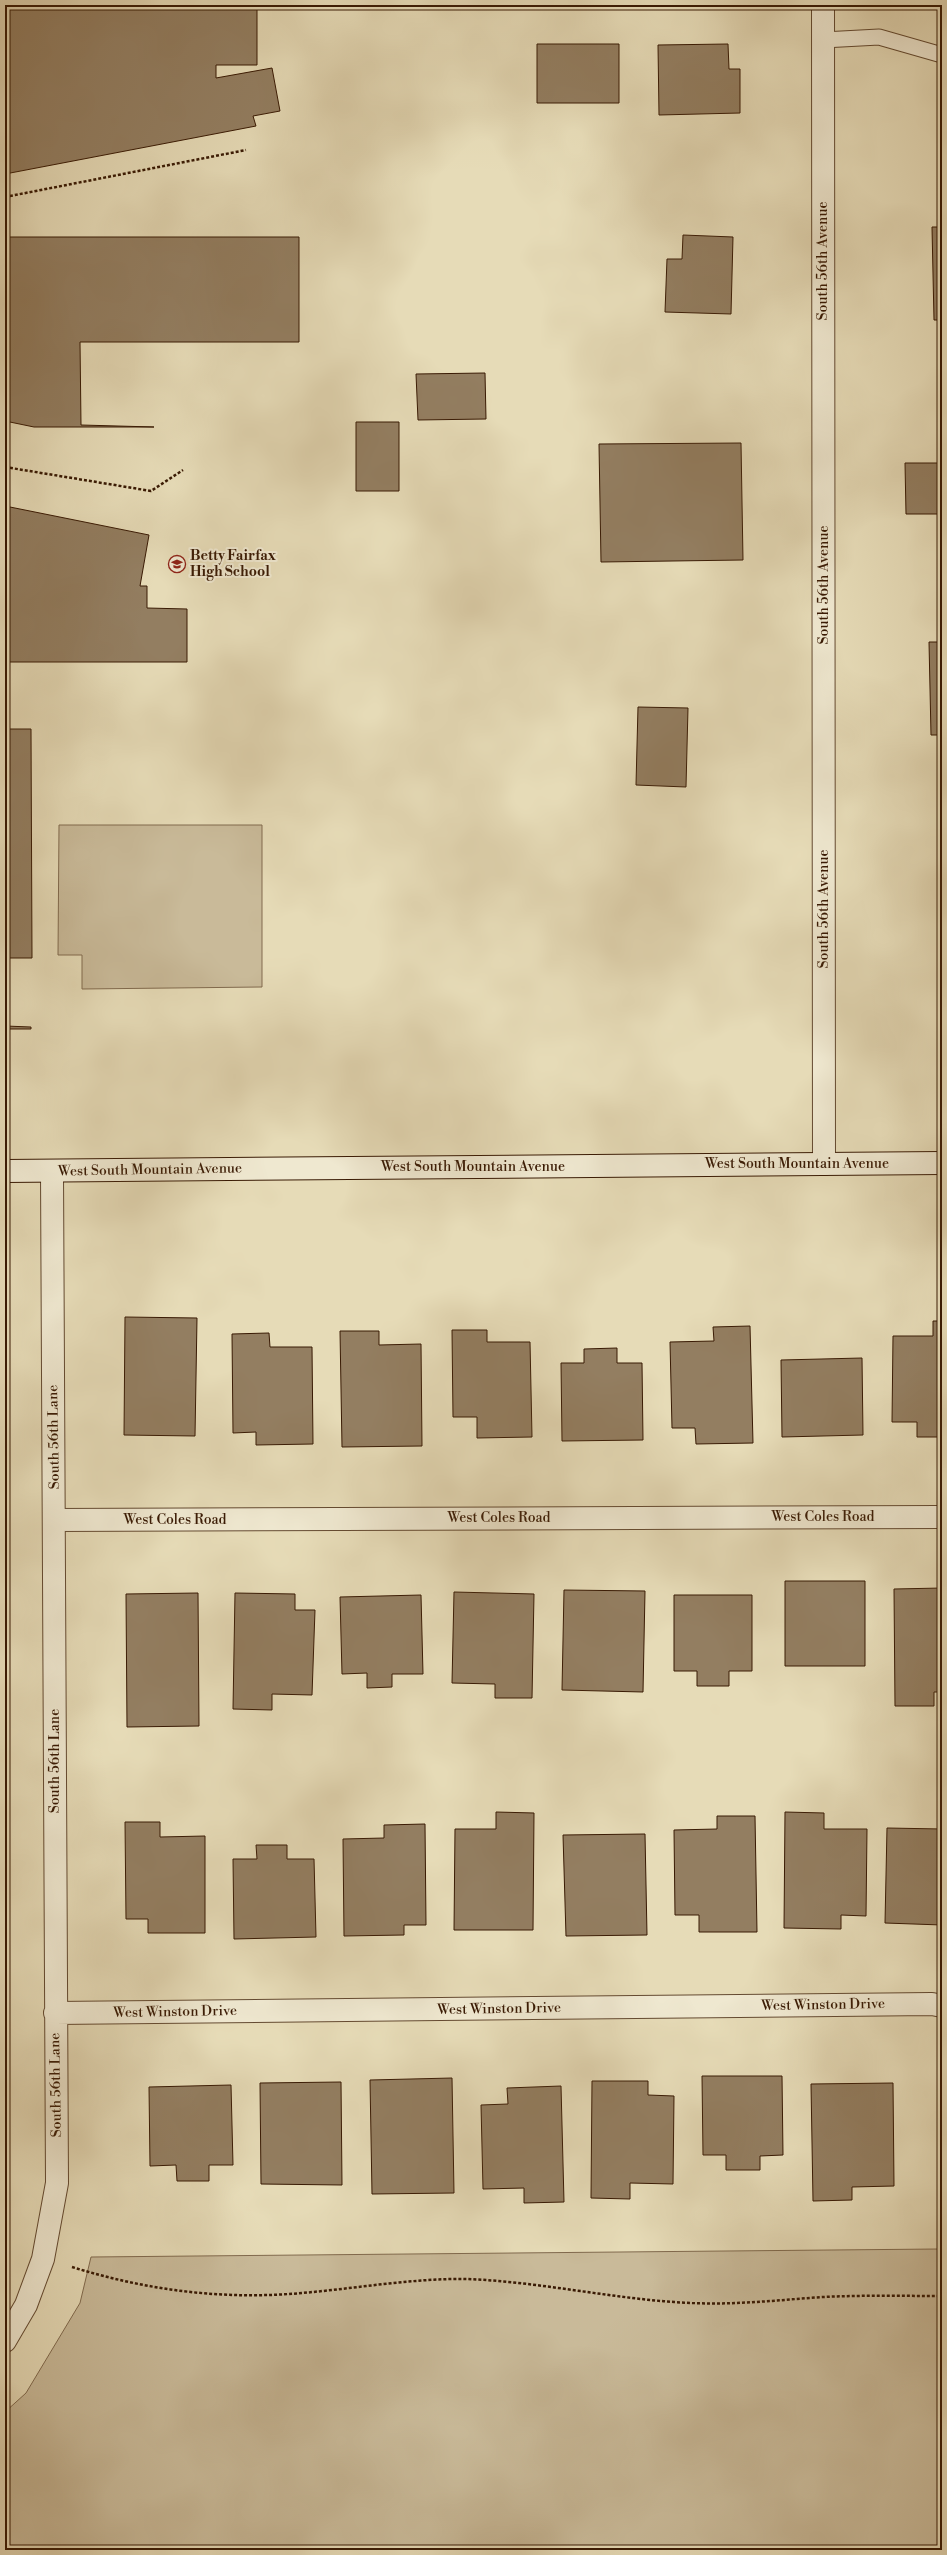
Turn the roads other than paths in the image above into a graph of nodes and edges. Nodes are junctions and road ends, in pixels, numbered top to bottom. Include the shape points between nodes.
1 (823, 5) edge
2 (823, 40) junction
3 (942, 55) edge
4 (942, 1163) edge
5 (824, 1164) junction
6 (5, 1171) edge
7 (52, 1172) junction
8 (942, 1516) edge
9 (55, 1520) junction
10 (942, 2006) edge
11 (55, 2013) junction
12 (5, 2341) edge

1 - 2 street, South 56th Avenue
2 - 3 lane via 879,37
2 - 5 street, South 56th Avenue
4 - 5 street, West South Mountain Avenue
5 - 7 street, West South Mountain Avenue
6 - 7 street, West South Mountain Avenue
7 - 9 street, South 56th Lane
8 - 9 street, West Coles Road
9 - 11 street, South 56th Lane
10 - 11 street, West Winston Drive via 916,2004
11 - 12 street, South 56th Lane via 57,2183 43,2259 26,2305

